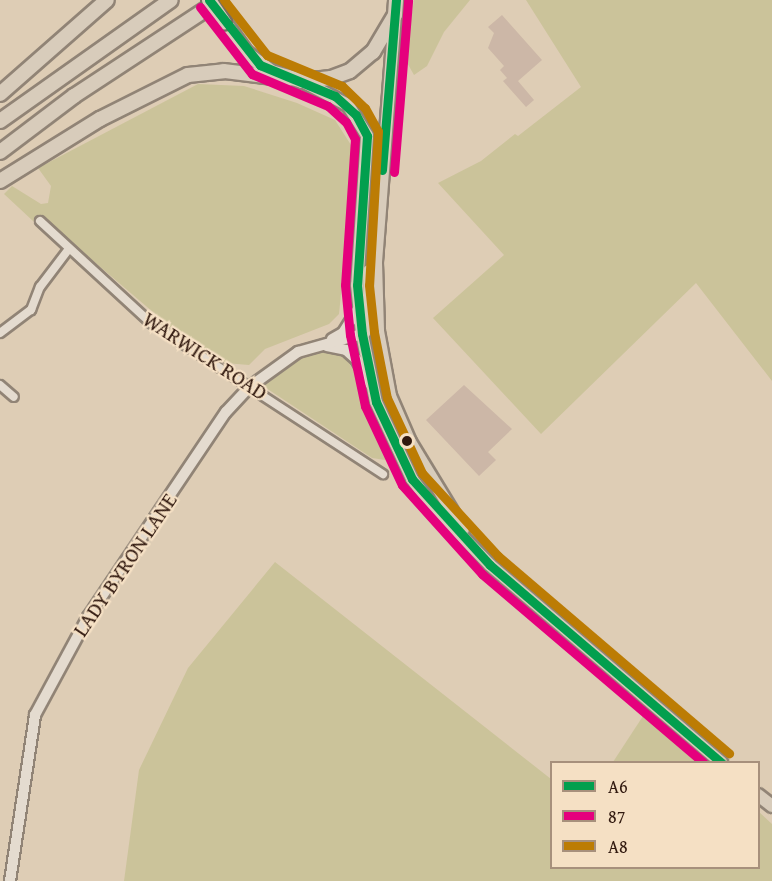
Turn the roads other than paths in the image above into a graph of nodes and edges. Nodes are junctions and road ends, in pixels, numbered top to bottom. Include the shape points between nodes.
1 (106, 0) edge
2 (171, 0) edge
3 (209, 0) edge
4 (220, 0) edge
5 (396, 0) edge
6 (395, 15) junction
7 (296, 80) junction
8 (0, 94) edge
9 (0, 121) edge
10 (0, 152) edge
11 (0, 181) edge
12 (378, 220) junction
13 (40, 221) dead end
14 (68, 250) junction
15 (359, 306) junction
16 (0, 333) edge
17 (362, 334) junction
18 (321, 345) junction
19 (0, 385) edge
20 (372, 386) junction
21 (248, 388) junction
22 (14, 397) dead end
23 (383, 474) dead end
24 (490, 565) junction
25 (720, 761) edge
26 (760, 796) edge
27 (772, 806) edge
28 (10, 881) edge

1 - 8 highway
2 - 9 highway
3 - 7 highway, bridge via 260,65
4 - 10 highway via 74,96
5 - 6 highway
6 - 7 highway via 374,52 350,71
6 - 12 main road
7 - 11 highway via 224,71 188,75 130,102
7 - 15 main road via 348,105 367,136
12 - 17 main road via 370,245 370,322
12 - 24 main road via 377,299 390,396 441,499
13 - 14 street, WARWICK ROAD
14 - 16 street via 40,287 31,310
14 - 21 street, WARWICK ROAD via 151,323
15 - 17 main road
15 - 18 street via 343,333
17 - 18 street, LADY BYRON LANE
17 - 20 main road
18 - 20 street via 346,350
18 - 21 street, LADY BYRON LANE via 286,359
19 - 22 street
20 - 24 main road via 412,479 433,507
21 - 23 street, WARWICK ROAD via 287,408
21 - 28 street, LADY BYRON LANE via 226,412 107,589 45,691 25,759
24 - 25 main road
26 - 27 main road

